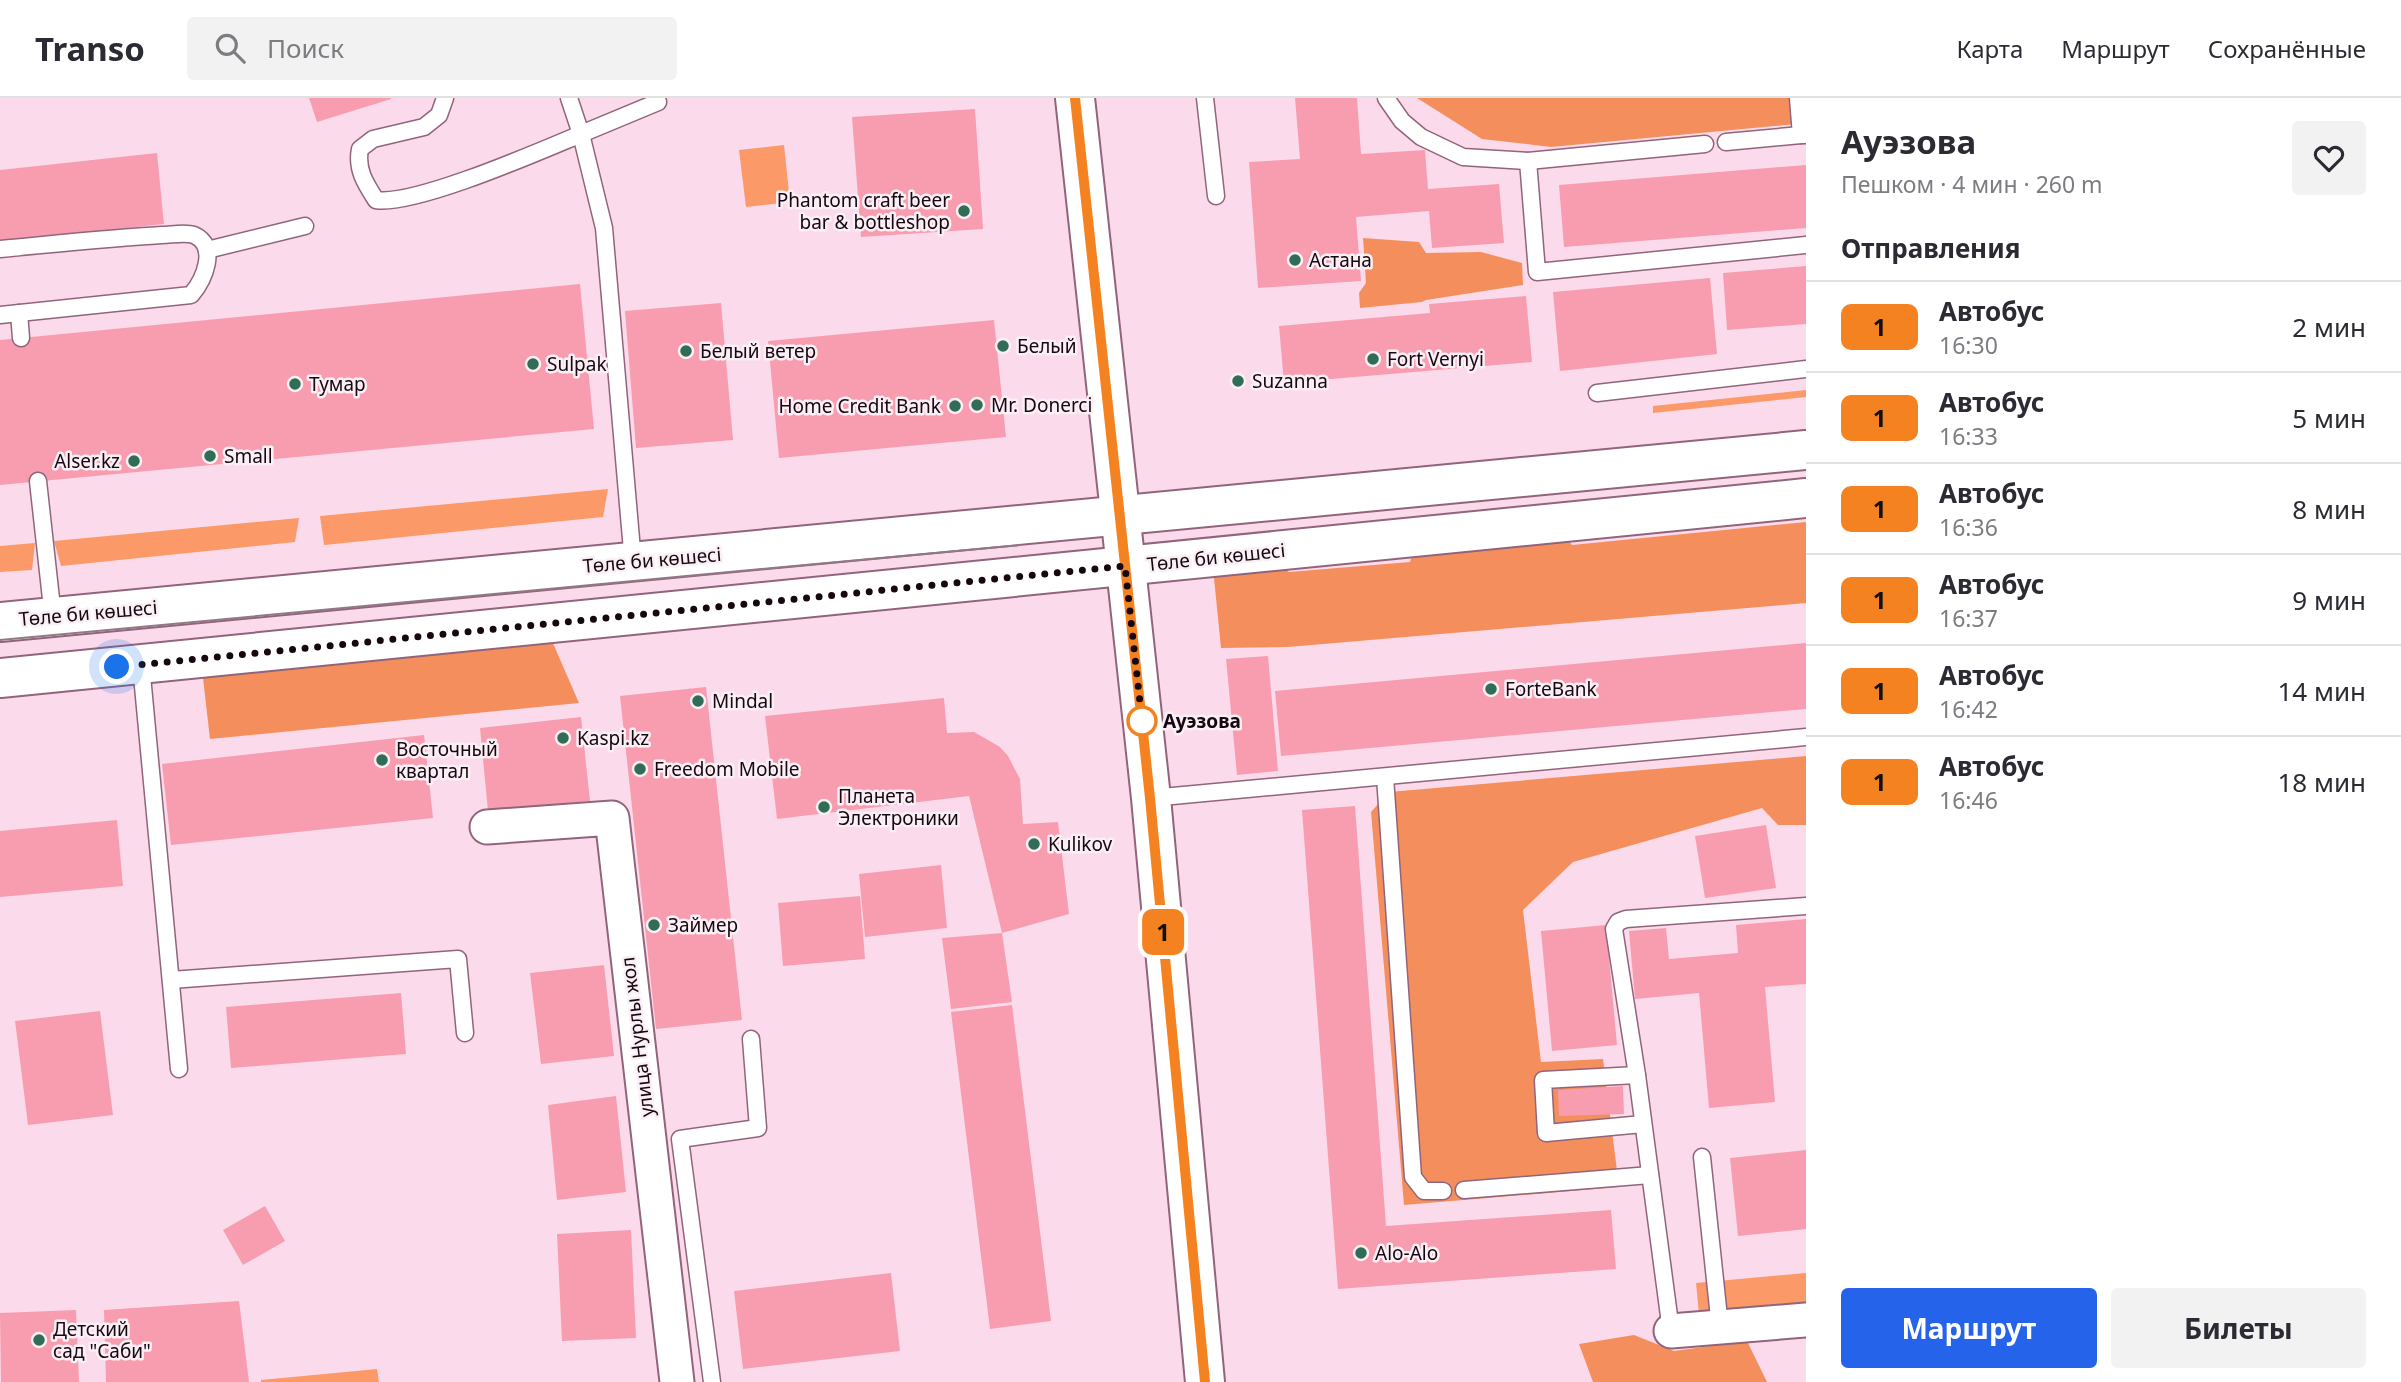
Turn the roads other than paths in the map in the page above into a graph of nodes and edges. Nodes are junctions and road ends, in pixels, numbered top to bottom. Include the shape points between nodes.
1 (445, 98) edge
2 (569, 98) edge
3 (1075, 98) edge
4 (1205, 98) edge
5 (1386, 98) edge
6 (1798, 98) edge
7 (659, 102) dead end
8 (581, 134) junction
9 (1804, 135) edge
10 (1726, 142) dead end
11 (1705, 144) dead end
12 (1528, 161) junction
13 (1216, 196) dead end
14 (305, 226) dead end
15 (1806, 245) edge
16 (0, 250) edge
17 (207, 250) junction
18 (19, 313) junction
19 (0, 315) edge
20 (22, 338) dead end
21 (1806, 369) edge
22 (1597, 393) dead end
23 (1806, 450) edge
24 (1806, 472) edge
25 (38, 481) dead end
26 (1791, 500) edge
27 (1120, 515) junction
28 (633, 562) junction
29 (1125, 566) junction
30 (53, 617) junction
31 (0, 622) edge
32 (141, 665) junction
33 (0, 678) edge
34 (1806, 737) edge
35 (1385, 777) junction
36 (1150, 798) junction
37 (487, 827) dead end
38 (1806, 906) edge
39 (171, 979) junction
40 (465, 1032) dead end
41 (751, 1039) dead end
42 (179, 1069) dead end
43 (1637, 1075) junction
44 (1643, 1124) junction
45 (1702, 1157) dead end
46 (1650, 1175) junction
47 (1464, 1190) dead end
48 (1443, 1191) dead end
49 (1806, 1320) edge
50 (1720, 1327) junction
51 (1671, 1331) joint
52 (677, 1382) edge
53 (712, 1382) edge
54 (1205, 1382) edge

1 - 8 lane via 439,115 424,127 373,139 360,149 357,164 376,200 388,202 444,187
2 - 8 lane
3 - 27 main road
4 - 13 lane
5 - 12 lane via 1421,137 1463,157
6 - 9 lane
7 - 8 lane
8 - 28 lane via 604,228
9 - 10 lane
11 - 12 lane
12 - 15 lane via 1537,272
14 - 17 lane
16 - 17 lane via 191,234
17 - 18 lane via 205,273 191,295
18 - 19 lane
18 - 20 lane
21 - 22 lane
23 - 27 main road, Төле би көшесі
24 - 26 main road
25 - 30 lane
26 - 29 main road, Төле би көшесі
27 - 28 main road, Төле би көшесі
27 - 29 main road
28 - 30 main road, Төле би көшесі
29 - 32 main road, Төле би көшесі
29 - 36 main road
30 - 31 main road, Төле би көшесі
32 - 33 main road, Төле би көшесі
32 - 39 lane
34 - 35 lane
35 - 36 lane
35 - 48 lane via 1413,1177 1424,1191
36 - 54 main road
37 - 52 street, улица Нурлы жол via 612,818
38 - 43 lane via 1618,922 1614,929
39 - 40 lane via 458,959
39 - 42 lane
41 - 53 lane via 758,1128 680,1139
43 - 44 lane
43 - 44 lane via 1543,1080 1546,1133
44 - 46 lane
45 - 50 lane
46 - 47 lane
46 - 51 lane
49 - 50 street
50 - 51 street

